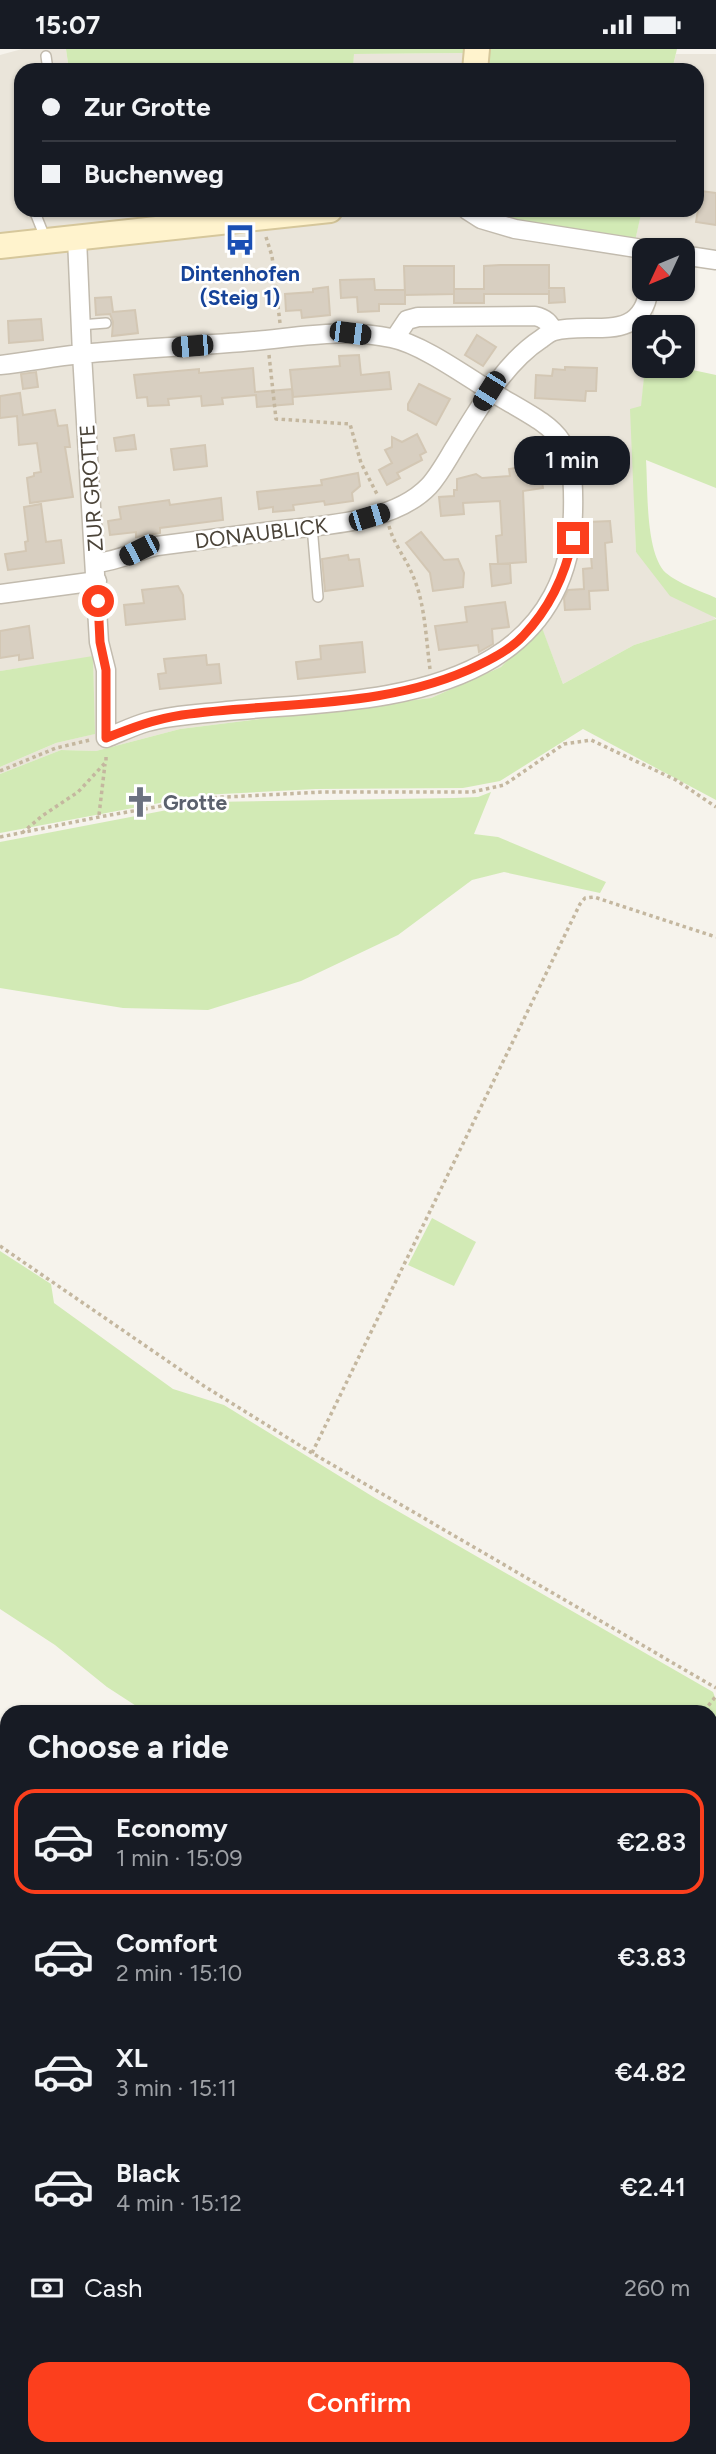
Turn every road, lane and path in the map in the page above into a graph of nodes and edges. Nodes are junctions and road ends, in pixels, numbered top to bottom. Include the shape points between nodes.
1 (46, 56) dead end
2 (47, 63) edge
3 (37, 217) edge
4 (269, 217) edge
5 (478, 217) edge
6 (260, 218) junction
7 (77, 238) junction
8 (46, 241) junction
9 (0, 246) edge
10 (632, 247) edge
11 (695, 257) edge
12 (716, 260) edge
13 (646, 301) edge
14 (106, 323) dead end
15 (80, 325) junction
16 (553, 331) junction
17 (395, 338) junction
18 (275, 339) junction
19 (82, 354) junction
20 (0, 365) edge
21 (489, 391) junction
22 (276, 419) dead end
23 (312, 526) junction
24 (96, 563) junction
25 (97, 581) junction
26 (0, 594) edge
27 (318, 597) dead end
28 (106, 738) junction
29 (106, 762) junction
30 (0, 771) edge
31 (716, 807) edge
32 (99, 817) junction
33 (20, 835) junction
34 (0, 837) edge
35 (716, 937) edge
36 (0, 1246) edge
37 (312, 1453) junction
38 (716, 1688) edge

1 - 2 lane
3 - 8 lane
4 - 6 main road
5 - 10 street via 515,229
6 - 7 main road
6 - 18 path via 272,256
7 - 8 main road
7 - 15 street, ZUR GROTTE
8 - 9 main road
11 - 12 street
13 - 16 street via 629,323 614,329
14 - 15 lane
15 - 19 street, ZUR GROTTE
16 - 17 street via 543,318 535,316 418,317 407,320
16 - 21 street, DONAUBLICK via 533,344
17 - 18 street via 350,333
17 - 21 street
18 - 19 street
18 - 22 path
19 - 20 street
19 - 24 street, ZUR GROTTE
21 - 23 street, DONAUBLICK via 429,486 411,500 353,521
21 - 28 street via 532,415 562,441 574,479 573,538 567,566 545,610 522,638 493,658 433,684 404,691 182,715
23 - 24 street, DONAUBLICK via 157,546 115,562
23 - 27 lane
24 - 25 street, ZUR GROTTE
25 - 26 street
25 - 28 street, ZUR GROTTE via 106,670
28 - 29 path
28 - 30 path via 56,748
29 - 32 path
29 - 33 path via 78,792
31 - 32 path via 676,780 591,740 564,744 504,785 471,792 220,797
32 - 33 path
33 - 34 path
35 - 37 path via 594,897 580,904
36 - 37 path via 204,1386
37 - 38 path

